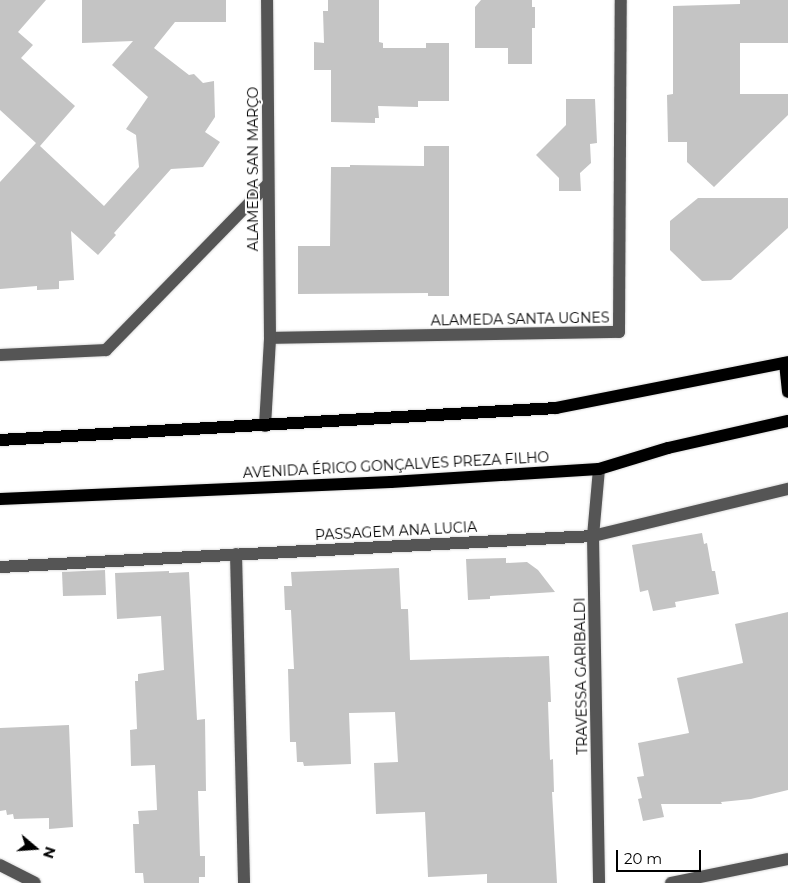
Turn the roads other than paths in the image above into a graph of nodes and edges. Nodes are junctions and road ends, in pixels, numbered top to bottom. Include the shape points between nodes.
1 (267, 0) edge
2 (621, 0) edge
3 (267, 185) junction
4 (270, 338) junction
5 (0, 355) edge
6 (786, 362) edge
7 (788, 392) edge
8 (788, 421) edge
9 (265, 426) junction
10 (0, 440) edge
11 (599, 469) junction
12 (788, 489) edge
13 (0, 499) edge
14 (593, 536) junction
15 (236, 554) junction
16 (0, 566) edge
17 (788, 859) edge
18 (0, 865) edge
19 (35, 883) edge
20 (244, 883) edge
21 (599, 883) edge
22 (671, 883) edge

1 - 3 street, ALAMEDA SAN MARÇO
2 - 4 street, ALAMEDA SANTA UGNES via 619,332
3 - 4 street, ALAMEDA SAN MARÇO
3 - 5 street via 106,350
4 - 9 street, ALAMEDA SAN MARÇO
6 - 7 main road
6 - 9 main road via 556,408
8 - 11 main road, AVENIDA ÉRICO GONÇALVES PREZA FILHO via 668,448
9 - 10 main road
11 - 13 main road, AVENIDA ÉRICO GONÇALVES PREZA FILHO via 391,482
11 - 14 street, TRAVESSA GARIBALDI
12 - 14 street, PASSAGEM ANA LUCIA
14 - 15 street, PASSAGEM ANA LUCIA
14 - 21 street, TRAVESSA GARIBALDI
15 - 16 street, PASSAGEM ANA LUCIA
15 - 20 street
17 - 22 street
18 - 19 street

